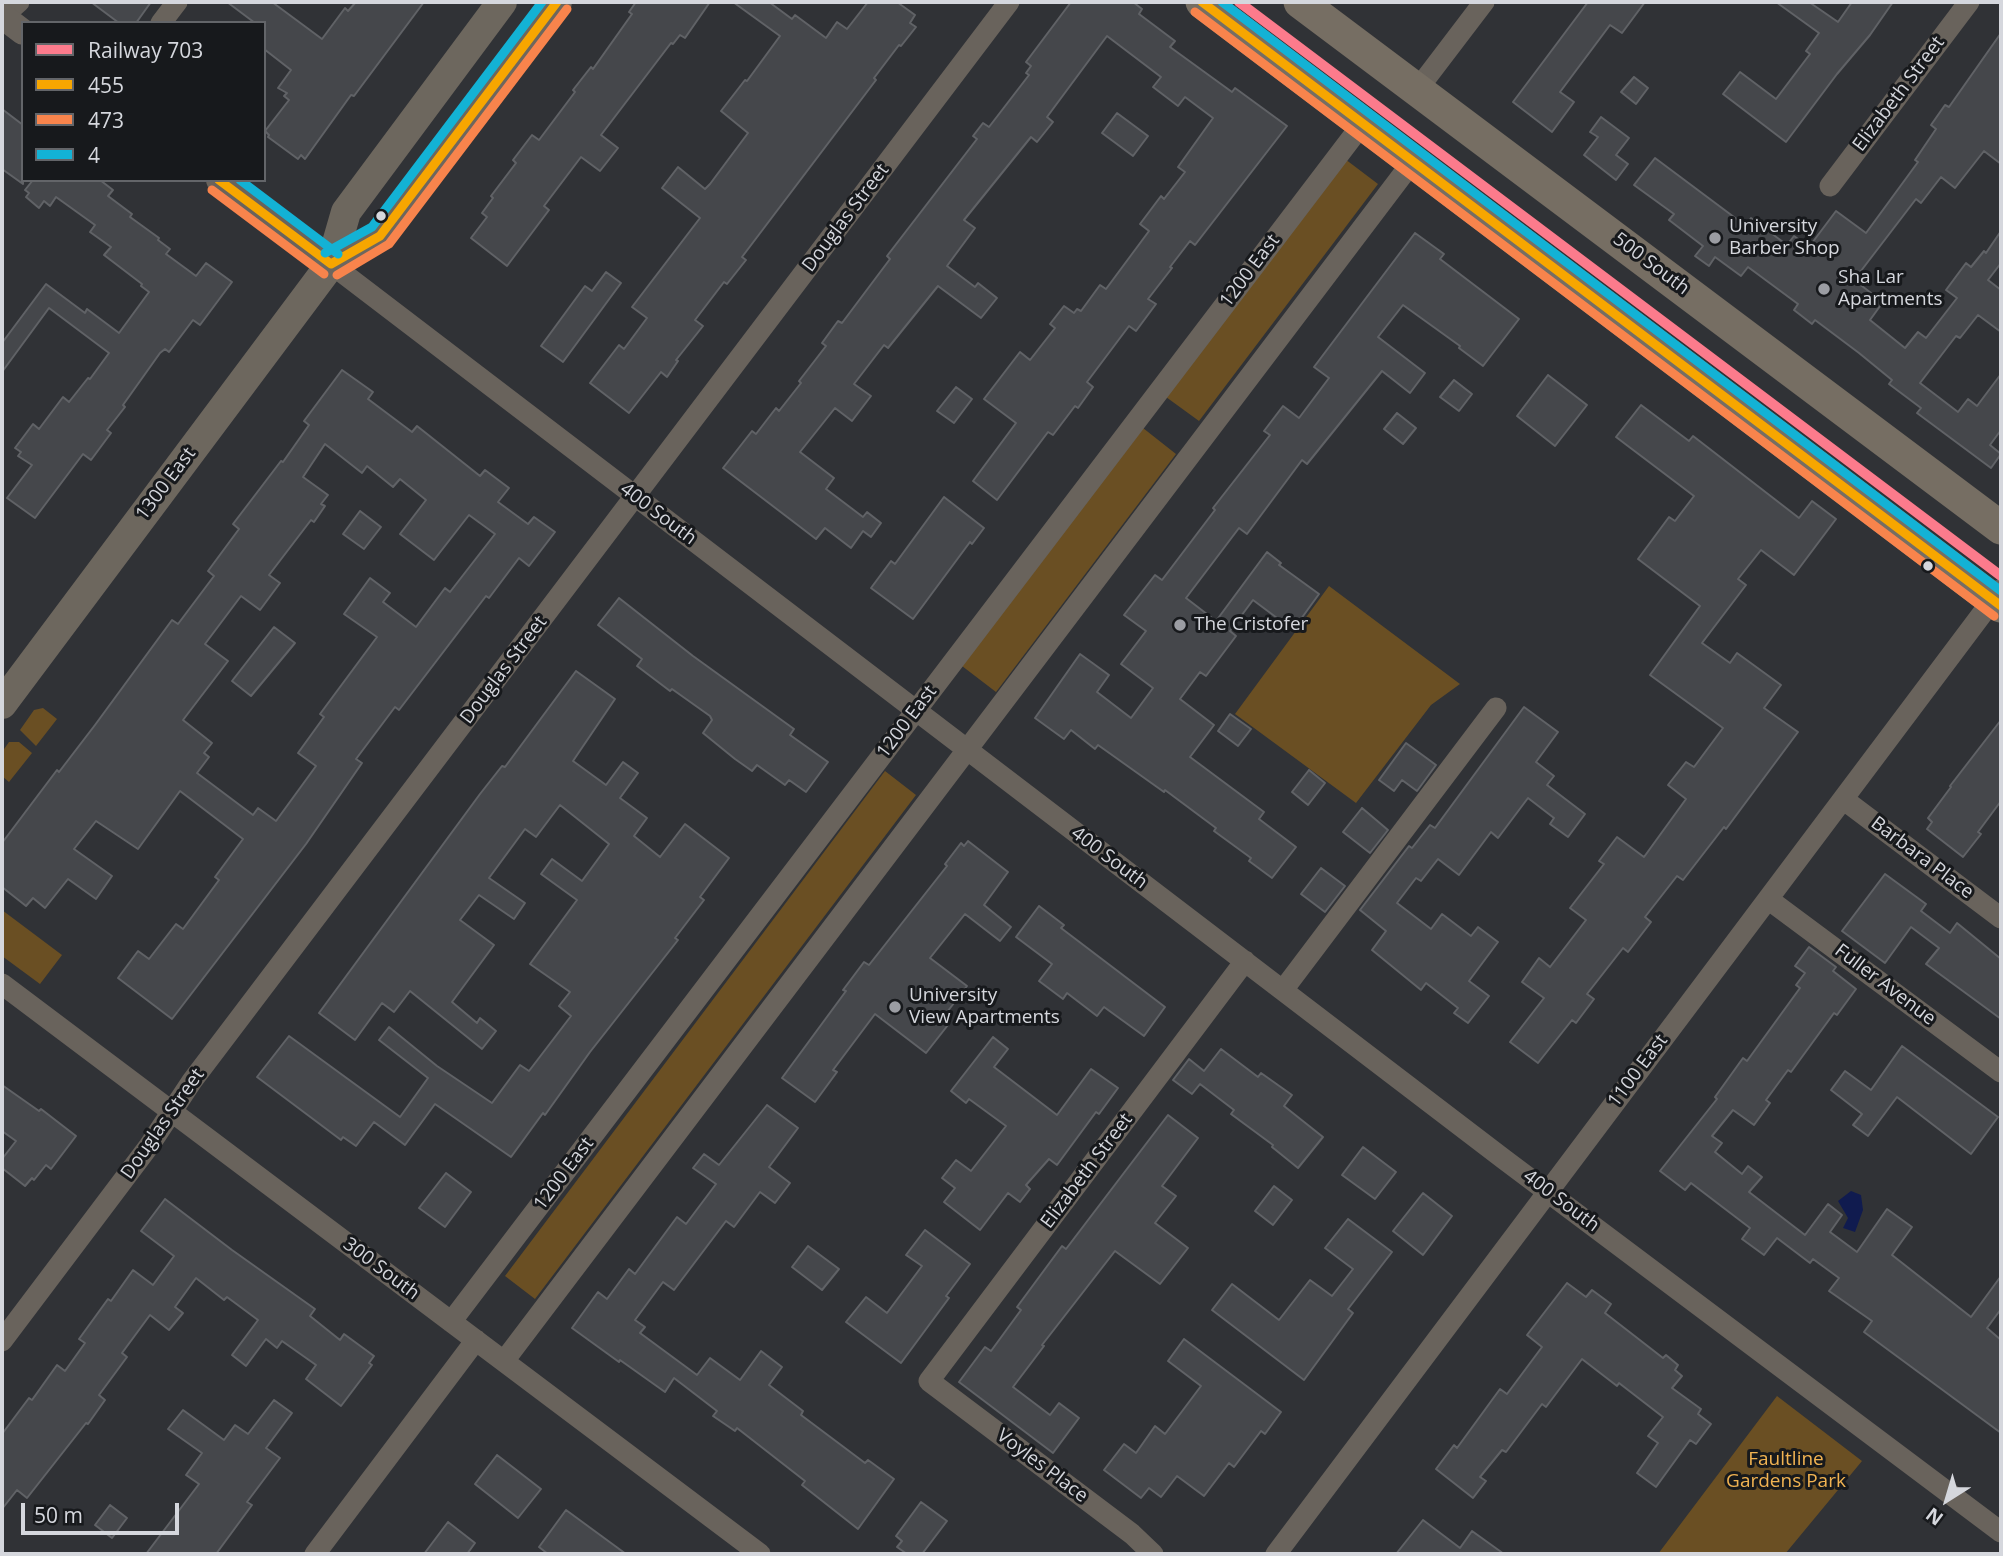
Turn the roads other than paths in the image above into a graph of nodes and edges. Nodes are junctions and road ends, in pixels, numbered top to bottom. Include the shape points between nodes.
1 (19, 2) edge
2 (177, 2) edge
3 (502, 2) edge
4 (557, 2) edge
5 (1009, 2) edge
6 (1202, 2) edge
7 (1300, 2) edge
8 (1484, 2) edge
9 (1969, 2) edge
10 (2, 17) edge
11 (163, 21) edge
12 (21, 31) edge
13 (1417, 90) junction
14 (1363, 123) junction
15 (1413, 161) junction
16 (222, 182) edge
17 (1830, 186) dead end
18 (331, 264) junction
19 (635, 496) junction
20 (2001, 528) edge
21 (1999, 598) edge
22 (2, 704) edge
23 (1496, 708) dead end
24 (916, 711) junction
25 (967, 749) junction
26 (1843, 799) junction
27 (1768, 899) junction
28 (2001, 918) edge
29 (1245, 961) junction
30 (2, 984) edge
31 (1283, 990) junction
32 (2001, 1072) edge
33 (172, 1112) junction
34 (1548, 1191) junction
35 (451, 1322) junction
36 (476, 1340) junction
37 (2, 1341) edge
38 (504, 1361) junction
39 (929, 1381) joint
40 (2001, 1532) edge
41 (315, 1554) edge
42 (760, 1554) edge
43 (1153, 1554) edge
44 (1276, 1554) edge

1 - 10 street
2 - 11 street
3 - 18 main road, 1300 East via 346,212
4 - 18 main road, 1300 East via 380,236
5 - 19 street, Douglas Street
6 - 14 main road
7 - 13 main road, 500 South
8 - 13 street
9 - 17 street, Elizabeth Street
10 - 12 street
13 - 20 main road, 500 South
14 - 15 main road
14 - 24 street, 1200 East
15 - 21 main road
15 - 25 street
16 - 18 street, 400 South
18 - 19 street, 400 South
18 - 22 main road, 1300 East
19 - 24 street, 400 South
19 - 33 street, Douglas Street
21 - 26 street, 1100 East
23 - 31 street
24 - 25 street, 400 South
24 - 35 street, 1200 East
25 - 29 street, 400 South
25 - 38 street
26 - 27 street, 1100 East
26 - 28 street, Barbara Place
27 - 32 street, Fuller Avenue
27 - 34 street, 1100 East
29 - 31 street, 400 South
29 - 39 street, Elizabeth Street
30 - 33 street, 300 South
31 - 34 street, 400 South
33 - 35 street, 300 South
33 - 37 street, Douglas Street
34 - 40 street, 400 South
34 - 44 street, 1100 East
35 - 36 street, 300 South
36 - 38 street, 300 South
36 - 41 street
38 - 42 street, 300 South
39 - 43 street, Voyles Place

